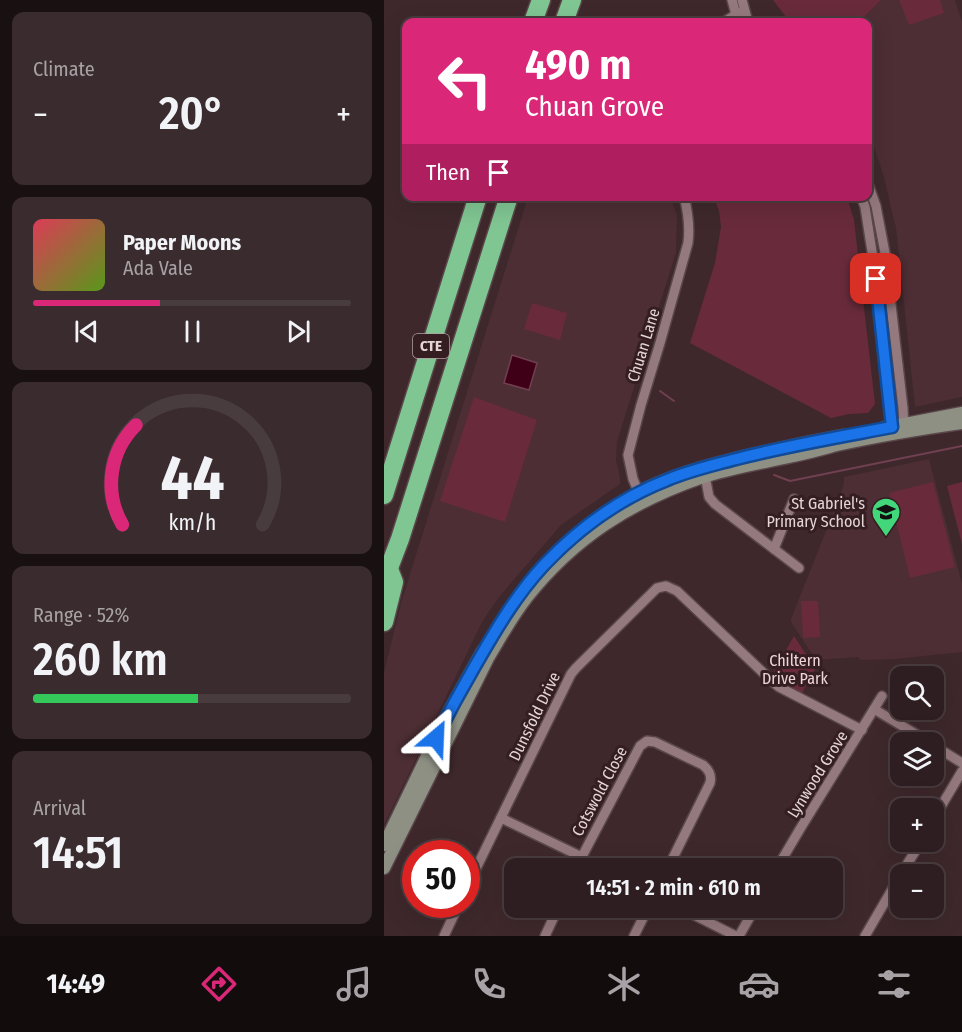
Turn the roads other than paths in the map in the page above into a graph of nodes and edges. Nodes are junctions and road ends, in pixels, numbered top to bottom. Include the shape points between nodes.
1 (541, 0) edge
2 (572, 0) edge
3 (732, 0) edge
4 (742, 0) edge
5 (739, 16) edge
6 (534, 18) edge
7 (565, 18) edge
8 (872, 195) edge
9 (476, 201) edge
10 (507, 201) edge
11 (685, 201) edge
12 (863, 201) edge
13 (962, 413) edge
14 (962, 423) edge
15 (898, 430) junction
16 (704, 472) junction
17 (384, 495) edge
18 (640, 497) junction
19 (794, 499) dead end
20 (774, 549) junction
21 (799, 568) dead end
22 (387, 575) edge
23 (384, 622) edge
24 (882, 696) dead end
25 (874, 709) junction
26 (862, 730) junction
27 (912, 732) edge
28 (944, 752) edge
29 (962, 763) edge
30 (962, 771) edge
31 (944, 801) edge
32 (501, 818) junction
33 (384, 845) edge
34 (582, 857) joint
35 (673, 858) edge
36 (783, 858) edge
37 (480, 861) edge
38 (384, 868) edge
39 (890, 894) edge
40 (452, 918) edge
41 (553, 918) edge
42 (643, 918) edge
43 (700, 918) edge
44 (749, 918) edge
45 (444, 936) edge
46 (544, 936) edge
47 (634, 936) edge
48 (737, 936) edge
49 (865, 936) edge

1 - 6 highway
2 - 7 highway
3 - 5 street
4 - 5 street
8 - 15 street via 885,253 903,408
9 - 17 highway, CTE
10 - 22 highway, CTE
11 - 18 street, Chuan Lane via 688,243 628,455
12 - 15 street
13 - 15 main road
14 - 15 main road
15 - 16 main road
16 - 18 main road
16 - 20 street via 709,497 715,504
18 - 33 main road via 606,513 568,543 518,597 443,723
18 - 38 main road via 569,552 527,597 488,658
19 - 20 street
20 - 21 street
22 - 23 highway via 394,582
24 - 25 street, Lynwood Grove
25 - 26 street, Lynwood Grove
25 - 27 street
26 - 32 street, Dunsfold Drive via 773,682 677,591 666,586 657,588 571,674
26 - 36 street, Lynwood Grove
28 - 29 street
30 - 31 street
32 - 34 street, Cotswold Close
32 - 37 street, Dunsfold Drive
34 - 35 street, Cotswold Close via 640,746 647,741 703,765 711,778
39 - 49 street
40 - 45 street
41 - 46 street
42 - 47 street
43 - 48 street
44 - 48 street

